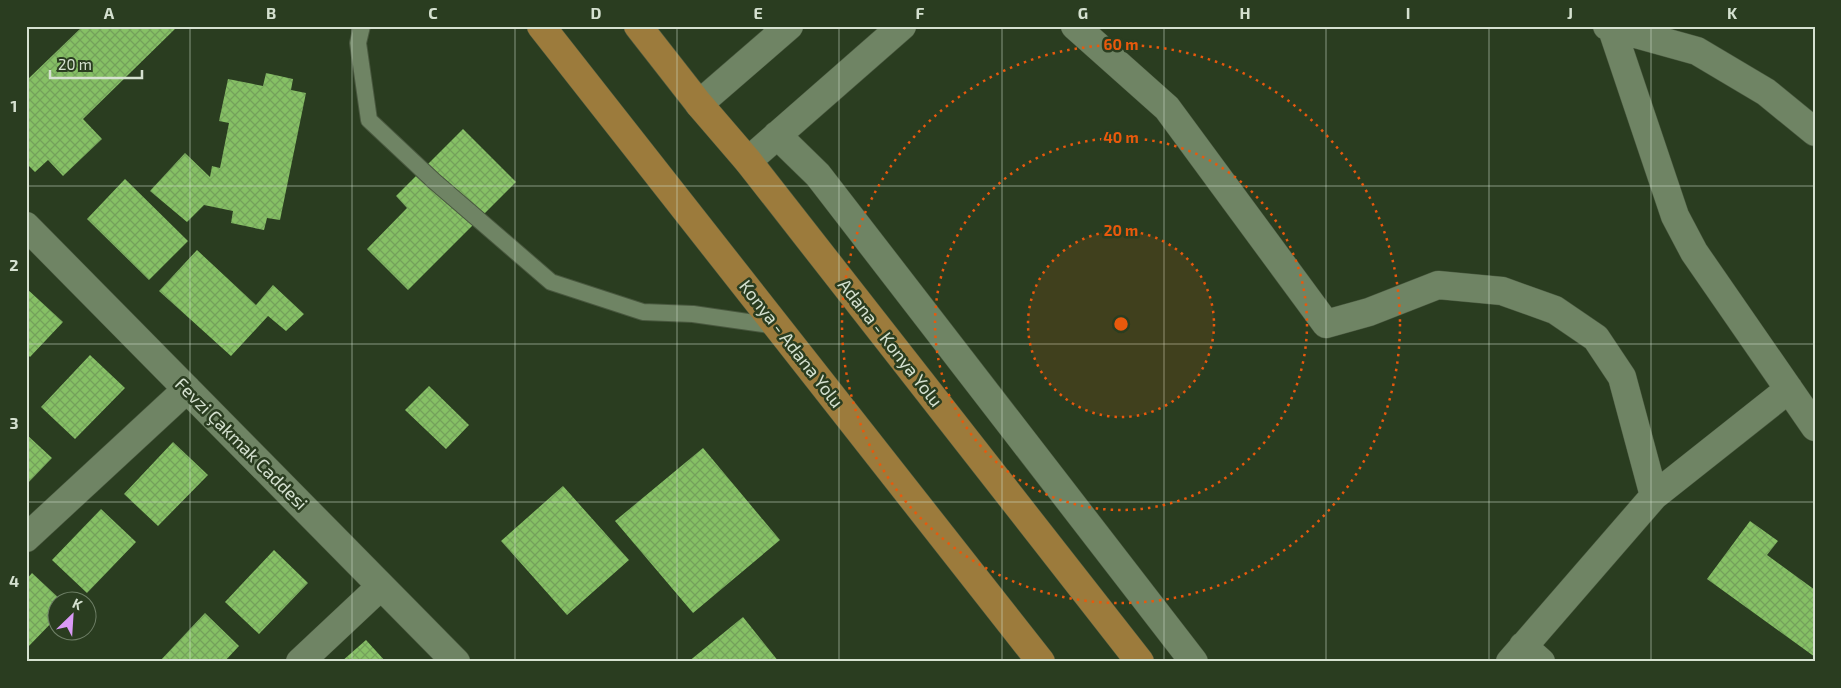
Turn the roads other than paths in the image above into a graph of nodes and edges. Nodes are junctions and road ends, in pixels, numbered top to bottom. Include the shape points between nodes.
1 (362, 26) edge
2 (541, 26) edge
3 (638, 26) edge
4 (789, 26) edge
5 (902, 26) edge
6 (1075, 26) edge
7 (1611, 27) edge
8 (699, 104) junction
9 (1815, 132) edge
10 (777, 135) junction
11 (748, 161) junction
12 (26, 226) edge
13 (776, 326) junction
14 (186, 389) junction
15 (1789, 390) junction
16 (1815, 427) edge
17 (1654, 496) junction
18 (26, 538) edge
19 (381, 586) junction
20 (1525, 657) edge
21 (300, 662) edge
22 (456, 662) edge
23 (1041, 662) edge
24 (1140, 662) edge
25 (1194, 662) edge

1 - 13 lane via 358,43 369,120 551,282 643,312 693,314
2 - 13 highway, Konya - Adana Yolu
3 - 8 highway, Adana - Konya Yolu
4 - 8 street
5 - 10 street
6 - 17 street via 1167,108 1326,324 1369,312 1438,285 1502,291 1554,310 1596,338 1622,377
7 - 9 street via 1697,51 1766,92
7 - 15 street via 1675,216 1694,252
8 - 11 highway, Adana - Konya Yolu
10 - 11 street
10 - 25 street via 818,175
11 - 24 highway, Adana - Konya Yolu
12 - 14 street, Fevzi Çakmak Caddesi
13 - 23 highway, Konya - Adana Yolu
14 - 18 street
14 - 19 street, Fevzi Çakmak Caddesi
15 - 16 street
15 - 17 street
17 - 20 street
19 - 21 street
19 - 22 street, Fevzi Çakmak Caddesi

